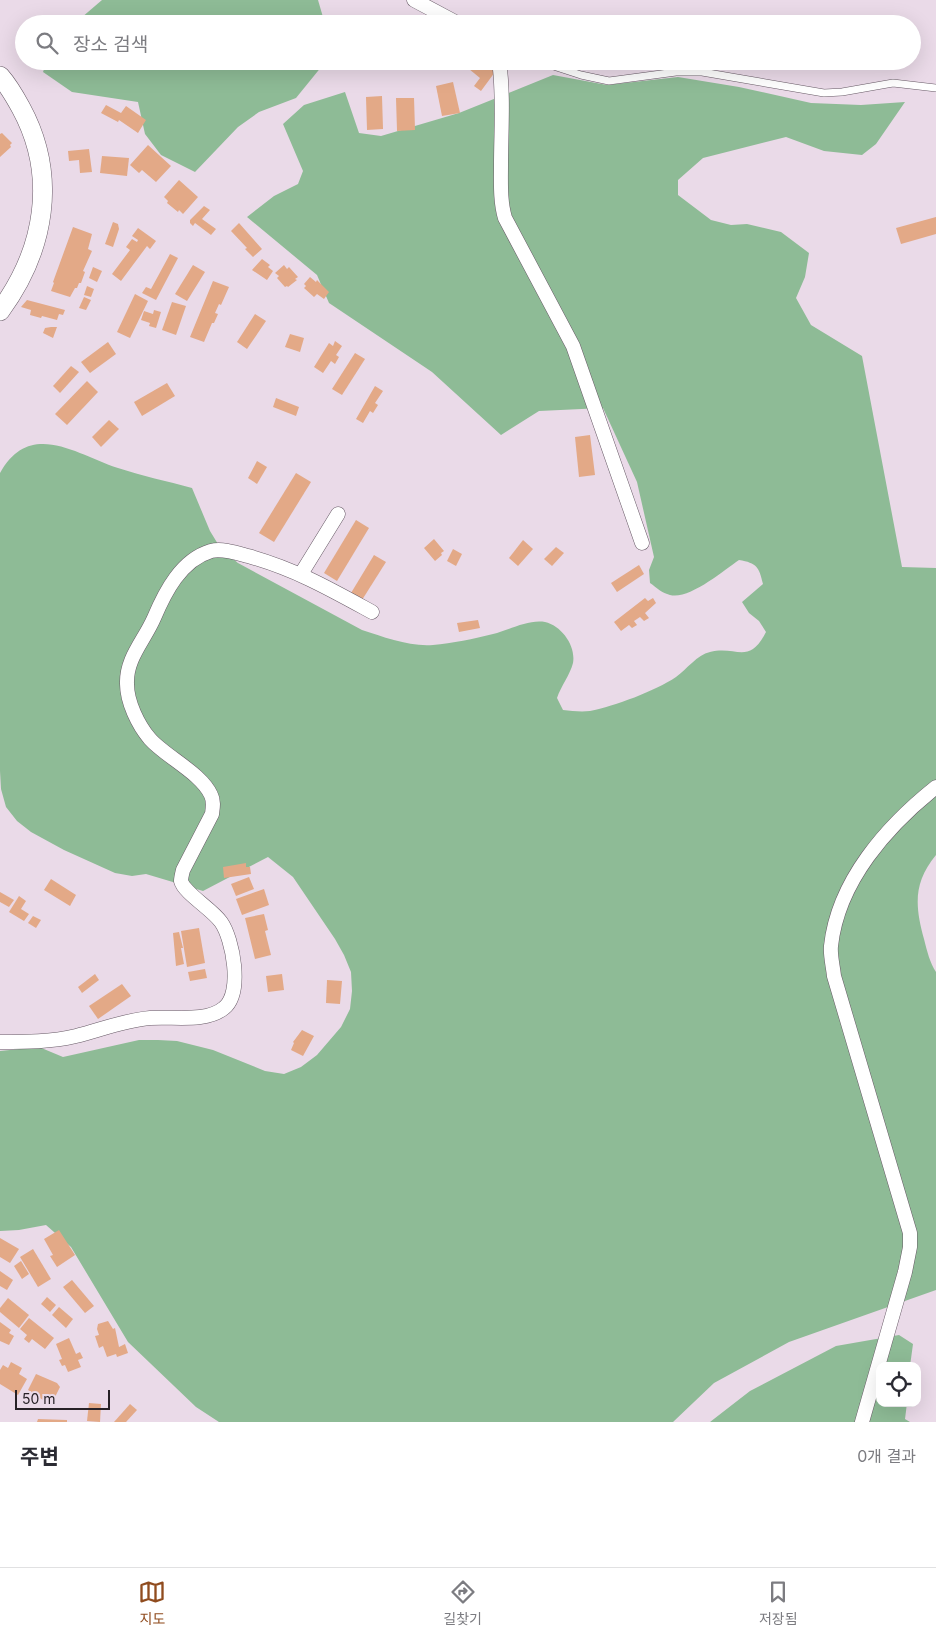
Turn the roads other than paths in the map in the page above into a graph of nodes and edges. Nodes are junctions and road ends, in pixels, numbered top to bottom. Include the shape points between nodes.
1 (414, 0) edge
2 (442, 15) edge
3 (500, 70) edge
4 (566, 70) edge
5 (0, 76) edge
6 (936, 88) edge
7 (0, 312) edge
8 (338, 514) dead end
9 (642, 544) dead end
10 (301, 574) junction
11 (372, 612) dead end
12 (936, 787) edge
13 (0, 1042) edge
14 (862, 1422) edge

1 - 2 street
3 - 9 street via 500,186 504,213 573,346
4 - 6 lane via 608,81 702,72 824,93 893,82
5 - 7 street via 34,136 43,183 42,212 34,244 22,277
8 - 10 street
10 - 11 street
10 - 13 street via 232,552 215,550 196,558 178,575 163,597 128,667 129,699 141,726 151,740 203,783 211,796 212,814 181,880 184,888 212,911 226,932 235,982 231,1000 210,1016 199,1018 149,1018 46,1042
12 - 14 street via 873,849 842,904 831,948 834,976 910,1233 905,1272

